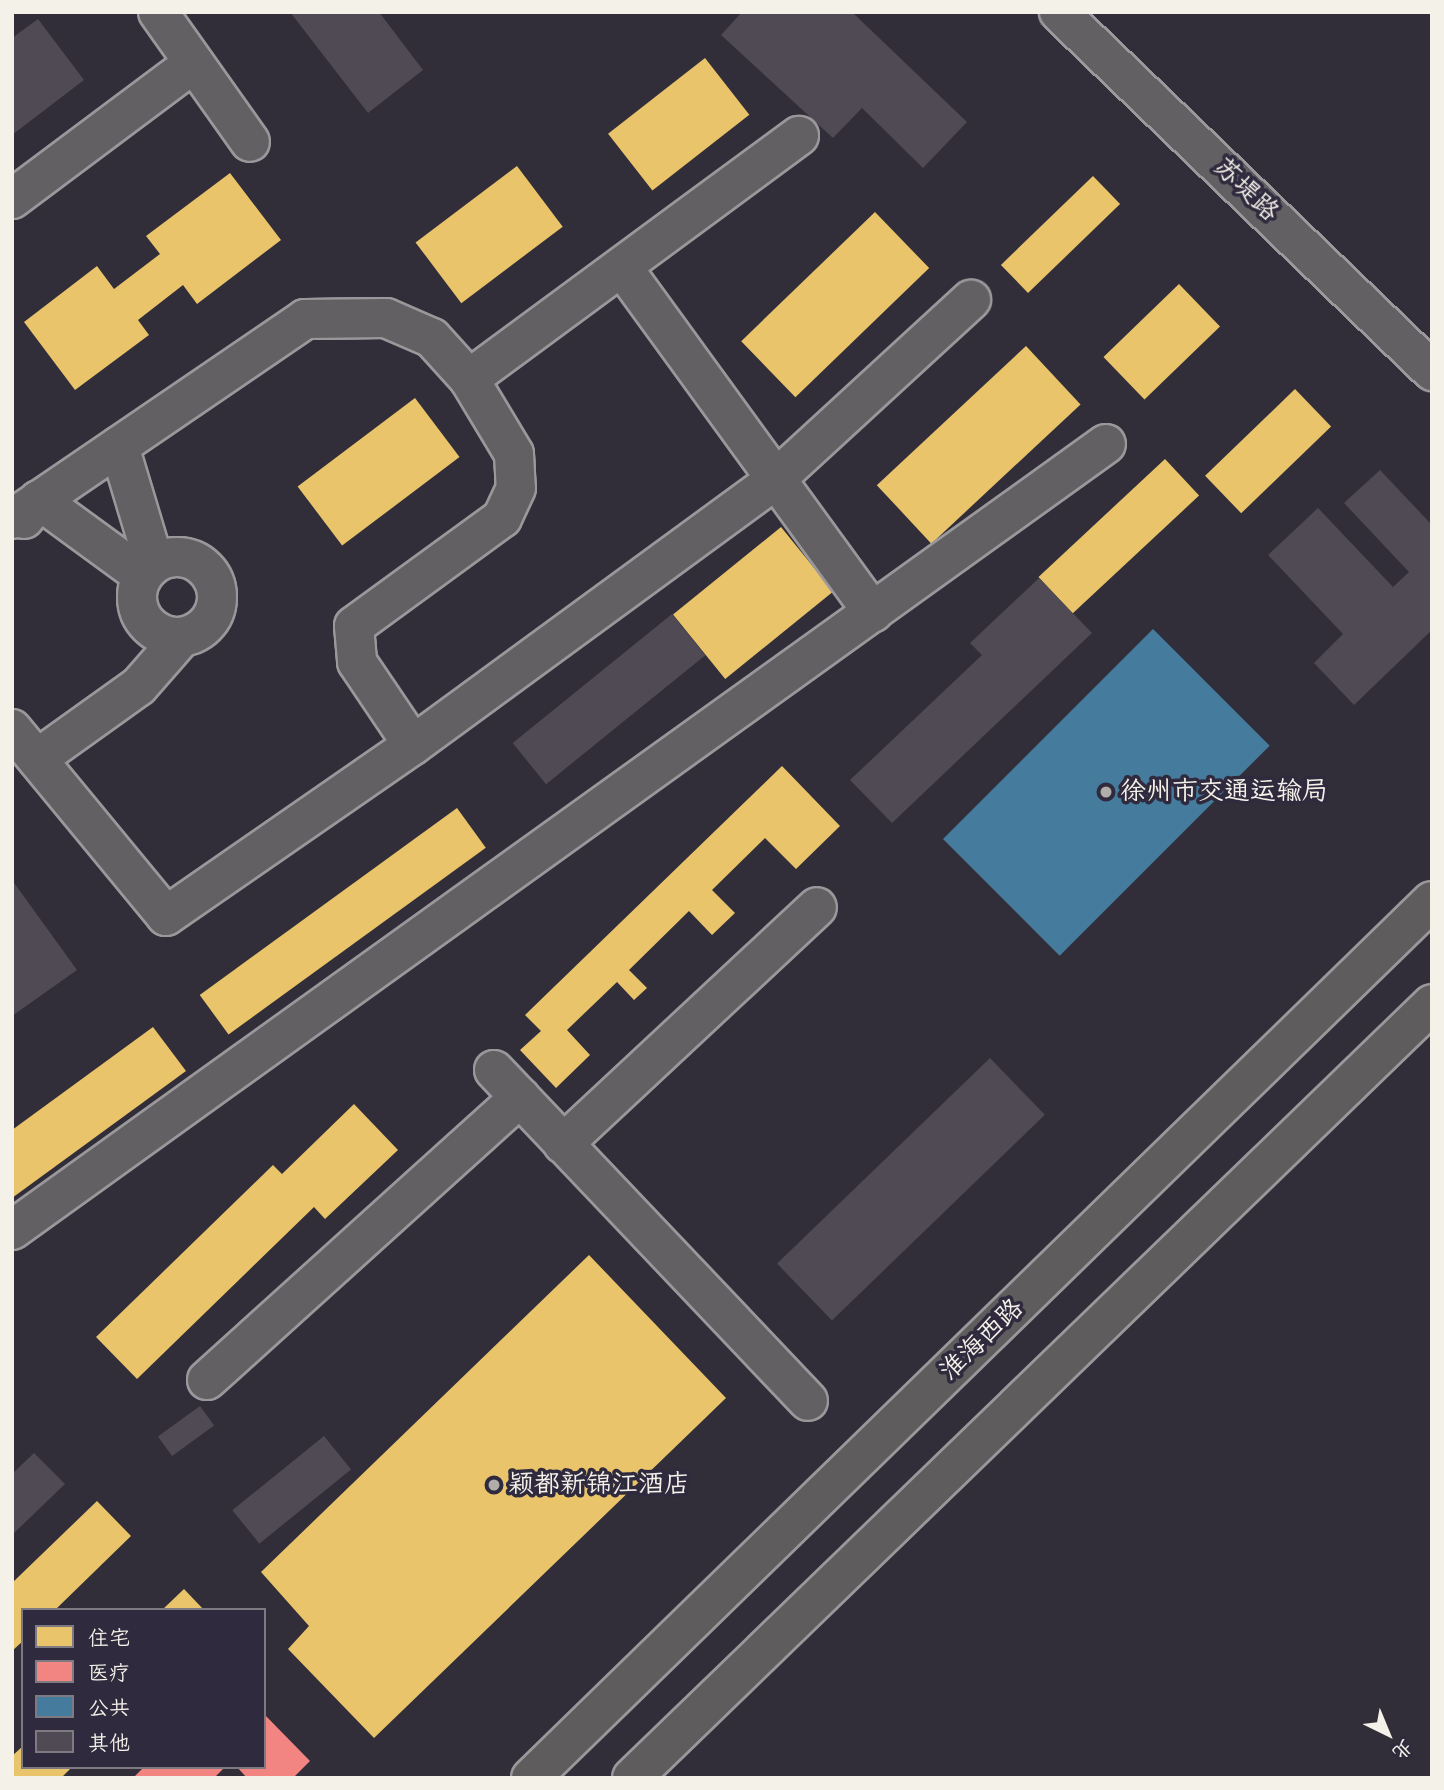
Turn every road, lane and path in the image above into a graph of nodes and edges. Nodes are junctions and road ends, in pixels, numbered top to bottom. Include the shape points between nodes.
1 (158, 12) edge
2 (1059, 12) edge
3 (194, 63) junction
4 (799, 136) dead end
5 (250, 142) dead end
6 (12, 199) edge
7 (622, 267) junction
8 (971, 300) dead end
9 (1432, 371) edge
10 (469, 379) junction
11 (1106, 444) dead end
12 (119, 446) junction
13 (776, 479) junction
14 (26, 510) edge
15 (12, 533) edge
16 (148, 569) junction
17 (873, 612) junction
18 (180, 639) junction
19 (12, 729) edge
20 (413, 745) junction
21 (37, 759) junction
22 (1432, 901) edge
23 (817, 907) dead end
24 (1432, 1004) edge
25 (494, 1070) dead end
26 (520, 1097) junction
27 (564, 1144) junction
28 (12, 1230) edge
29 (207, 1380) dead end
30 (808, 1401) dead end
31 (531, 1778) edge
32 (632, 1778) edge

1 - 3 street
2 - 9 street, 苏堤路
3 - 5 street
3 - 6 street
4 - 7 street
7 - 10 street
7 - 13 street
8 - 13 street
10 - 12 street via 432,338 386,318 305,319
10 - 20 street via 514,454 516,488 502,518 354,626 357,662
11 - 17 street
12 - 14 street
12 - 16 street
13 - 17 street
13 - 20 street
14 - 15 street
14 - 16 street
16 - 18 street via 137,604 151,630
16 - 18 street via 183,556 209,570 219,599 207,626
17 - 28 street
18 - 21 street via 139,686
19 - 21 street
20 - 21 street via 166,916
22 - 31 main road, 淮海西路
23 - 27 street
24 - 32 main road
25 - 26 street
26 - 27 street
26 - 29 street
27 - 30 street

